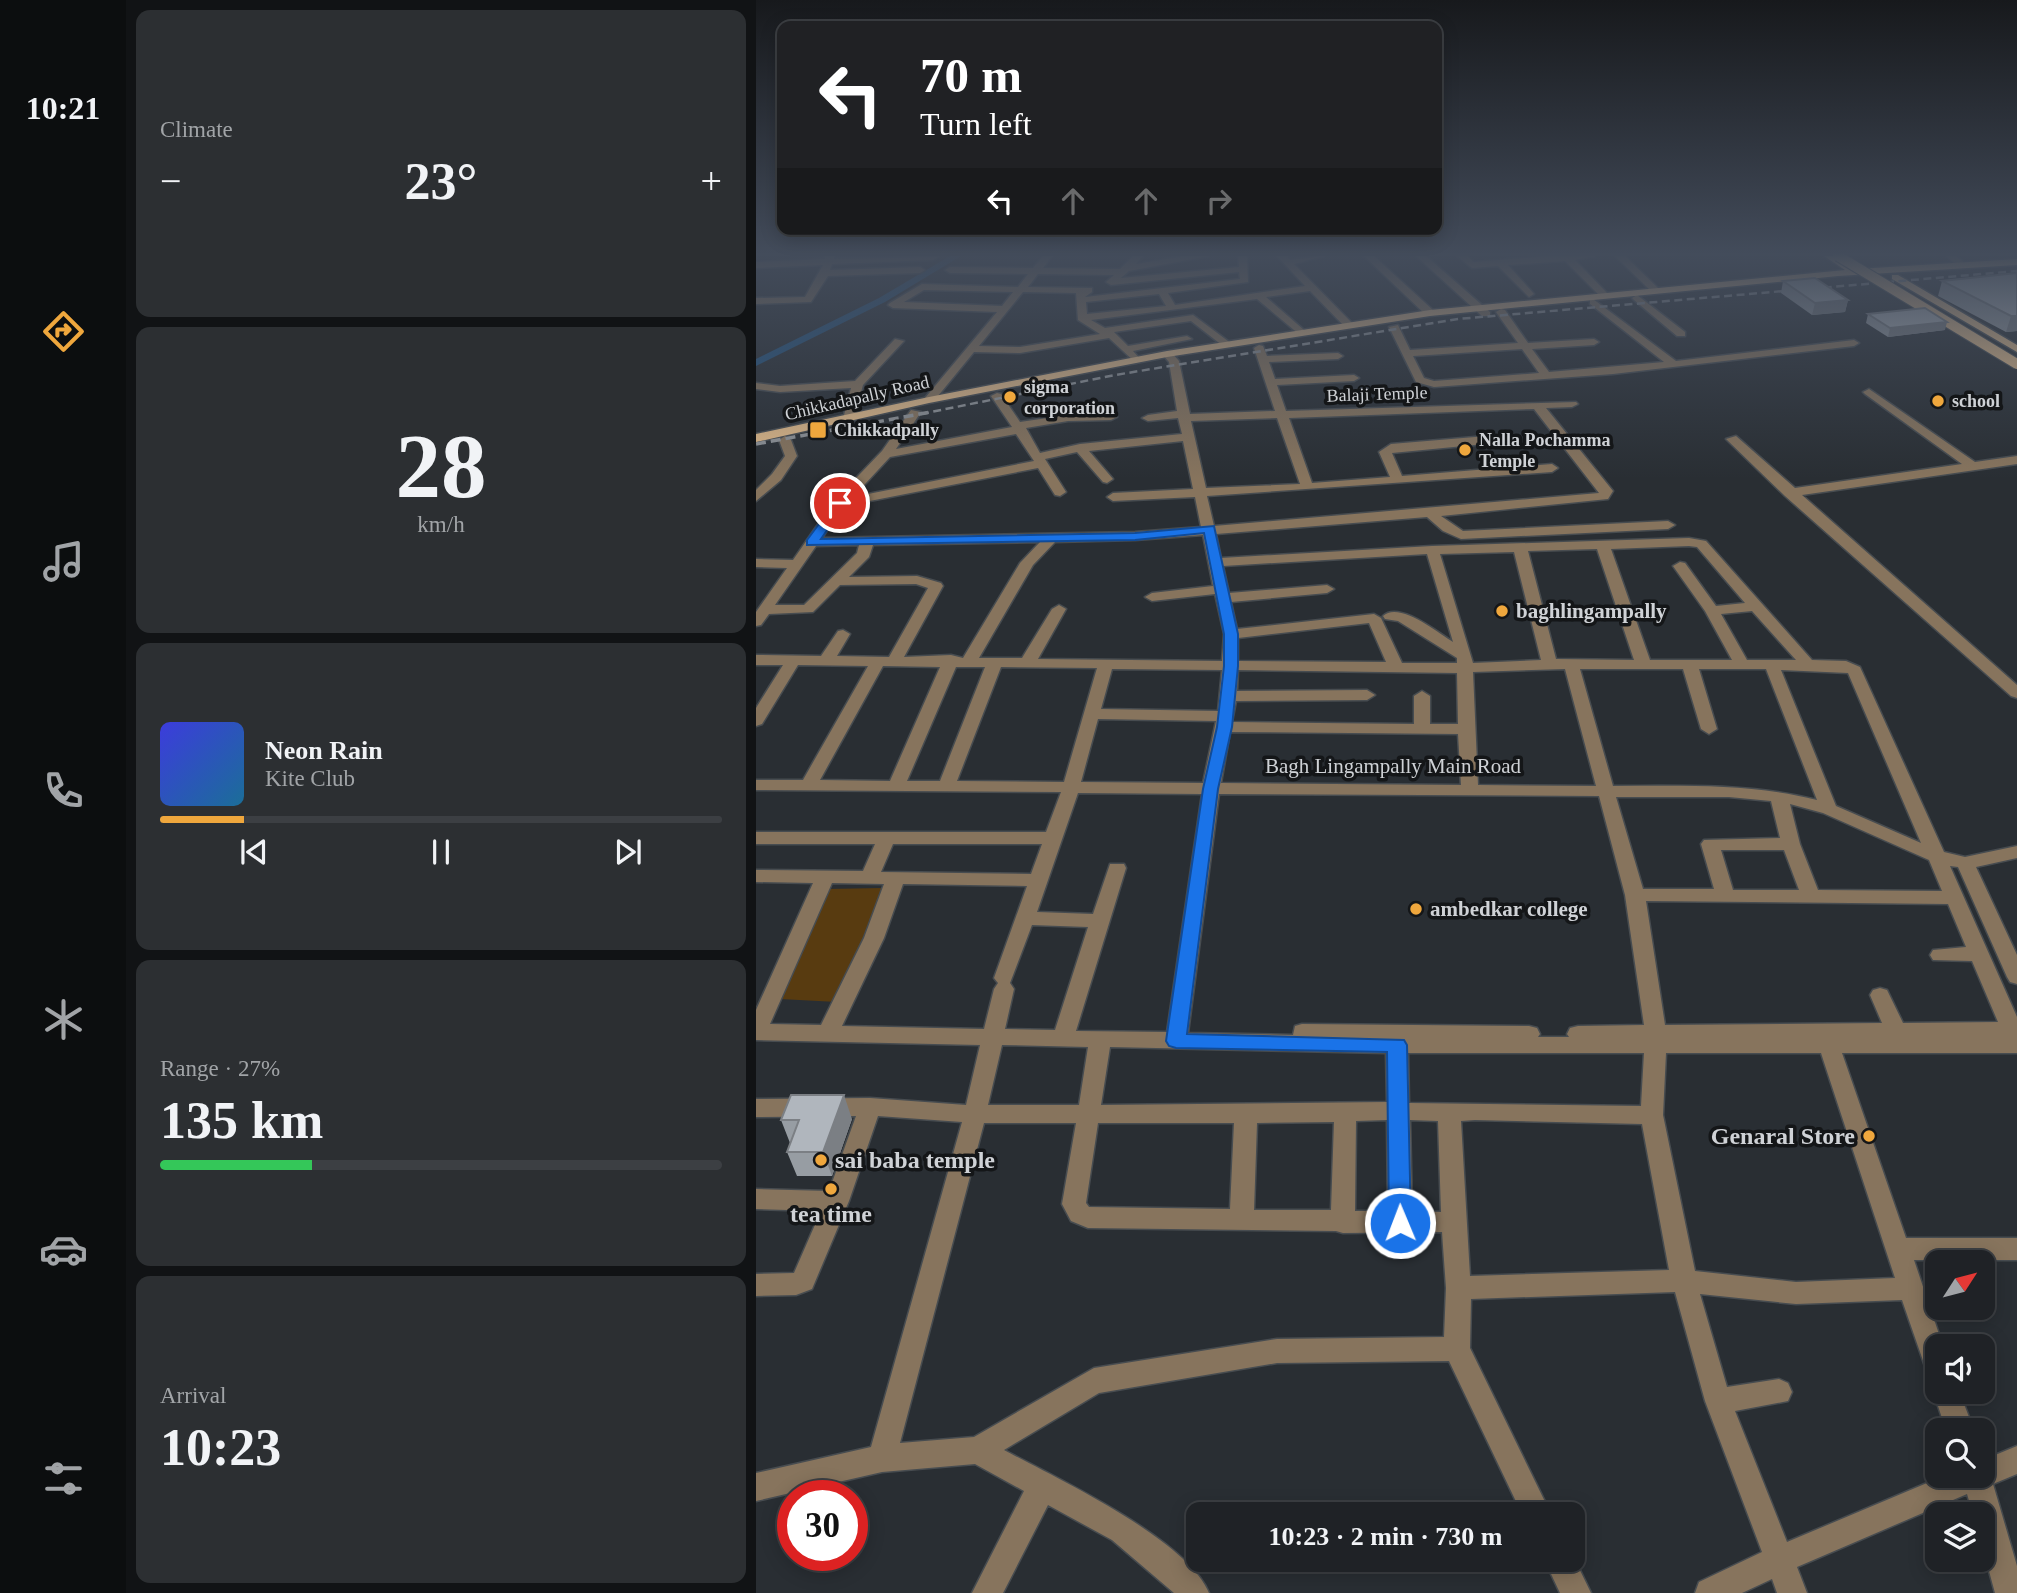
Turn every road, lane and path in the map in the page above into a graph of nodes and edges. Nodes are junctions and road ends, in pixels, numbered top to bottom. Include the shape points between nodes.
1 (988, 330) edge
2 (1104, 330) edge
3 (1122, 330) edge
4 (1209, 330) edge
5 (1312, 330) edge
6 (1378, 330) edge
7 (1396, 330) edge
8 (1513, 330) edge
9 (1630, 330) edge
10 (1677, 330) edge
11 (1956, 330) edge
12 (1958, 330) edge
13 (1974, 330) edge
14 (1985, 330) edge
15 (1300, 332) joint
16 (1107, 333) junction
17 (1681, 334) dead end
18 (1187, 339) dead end
19 (899, 341) dead end
20 (1594, 342) dead end
21 (1854, 343) dead end
22 (1227, 344) junction
23 (1524, 347) junction
24 (972, 349) junction
25 (1128, 349) junction
26 (2017, 349) edge
27 (1261, 354) junction
28 (1407, 354) junction
29 (2017, 355) edge
30 (1338, 356) dead end
31 (1171, 358) junction
32 (1136, 359) junction
33 (1672, 363) junction
34 (2017, 366) edge
35 (1546, 376) junction
36 (1354, 378) dead end
37 (1272, 382) junction
38 (858, 384) junction
39 (756, 386) edge
40 (1870, 392) dead end
41 (997, 396) junction
42 (929, 400) junction
43 (1572, 404) dead end
44 (1538, 406) junction
45 (915, 412) junction
46 (1280, 414) junction
47 (1184, 416) junction
48 (1111, 417) dead end
49 (1148, 418) dead end
50 (849, 419) junction
51 (1020, 428) junction
52 (1189, 437) junction
53 (756, 438) edge
54 (1511, 438) dead end
55 (1732, 439) dead end
56 (785, 440) junction
57 (756, 446) edge
58 (1080, 448) junction
59 (886, 454) junction
60 (1040, 460) junction
61 (2017, 460) edge
62 (1972, 466) junction
63 (1552, 468) dead end
64 (1107, 479) dead end
65 (1397, 479) junction
66 (1307, 487) junction
67 (1202, 491) junction
68 (1060, 492) dead end
69 (1790, 493) junction
70 (1113, 497) dead end
71 (756, 498) edge
72 (840, 503) junction
73 (1430, 513) junction
74 (1668, 526) dead end
75 (1209, 529) junction
76 (1052, 537) junction
77 (812, 542) junction
78 (867, 542) junction
79 (1603, 546) junction
80 (1520, 548) junction
81 (1432, 550) junction
82 (1215, 562) junction
83 (756, 563) edge
84 (797, 564) junction
85 (1680, 566) dead end
86 (834, 581) junction
87 (1326, 589) dead end
88 (1223, 594) junction
89 (1152, 597) dead end
90 (1754, 606) junction
91 (1059, 609) dead end
92 (765, 610) junction
93 (1712, 611) junction
94 (1390, 616) dead end
95 (756, 622) edge
96 (843, 634) dead end
97 (1231, 634) junction
98 (756, 660) edge
99 (826, 660) junction
100 (887, 660) junction
101 (951, 660) junction
102 (793, 661) junction
103 (969, 661) junction
104 (995, 662) junction
105 (1028, 662) junction
106 (1465, 662) junction
107 (1105, 663) junction
108 (1741, 663) junction
109 (1771, 663) junction
110 (1550, 664) junction
111 (1571, 664) junction
112 (1808, 664) junction
113 (1395, 665) junction
114 (1690, 665) junction
115 (1231, 666) junction
116 (1644, 666) junction
117 (2017, 693) edge
118 (1367, 695) dead end
119 (1229, 696) junction
120 (1422, 696) dead end
121 (1093, 714) junction
122 (756, 721) edge
123 (1225, 721) junction
124 (1422, 729) junction
125 (1466, 729) junction
126 (1709, 729) dead end
127 (809, 784) junction
128 (756, 785) edge
129 (947, 785) junction
130 (896, 786) junction
131 (1071, 788) junction
132 (1210, 789) junction
133 (1470, 789) junction
134 (1604, 790) junction
135 (1779, 796) junction
136 (1829, 809) junction
137 (887, 837) junction
138 (756, 838) edge
139 (1052, 838) junction
140 (1791, 844) junction
141 (2017, 852) edge
142 (1938, 857) junction
143 (1965, 863) junction
144 (1117, 868) dead end
145 (756, 876) edge
146 (825, 877) junction
147 (869, 878) junction
148 (896, 878) junction
149 (1037, 880) junction
150 (1635, 895) junction
151 (1726, 896) junction
152 (1811, 897) junction
153 (1955, 898) junction
154 (1026, 918) junction
155 (1101, 921) junction
156 (1979, 954) junction
157 (1940, 955) dead end
158 (2017, 977) edge
159 (1880, 995) dead end
160 (758, 1026) edge
161 (831, 1026) junction
162 (1065, 1032) junction
163 (1896, 1032) junction
164 (995, 1033) junction
165 (1176, 1037) junction
166 (1827, 1039) junction
167 (2015, 1039) edge
168 (1100, 1040) junction
169 (1657, 1040) junction
170 (1397, 1045) junction
171 (870, 1107) junction
172 (756, 1108) edge
173 (1398, 1111) junction
174 (1345, 1113) junction
175 (1449, 1113) junction
176 (975, 1114) junction
177 (1087, 1114) junction
178 (1245, 1114) junction
179 (1651, 1115) junction
180 (756, 1199) edge
181 (837, 1201) junction
182 (1241, 1221) junction
183 (1453, 1222) junction
184 (1343, 1223) junction
185 (1400, 1223) junction
186 (1896, 1249) junction
187 (2017, 1249) edge
188 (1684, 1282) junction
189 (756, 1285) edge
190 (1459, 1288) junction
191 (1910, 1289) junction
192 (1926, 1334) edge
193 (1457, 1349) junction
194 (1779, 1392) dead end
195 (1718, 1401) junction
196 (977, 1450) junction
197 (882, 1458) junction
198 (2017, 1460) edge
199 (1995, 1469) edge
200 (1042, 1486) junction
201 (756, 1487) edge
202 (1948, 1488) edge
203 (1983, 1488) edge
204 (1531, 1502) edge
205 (1777, 1560) junction
206 (1566, 1572) edge
207 (987, 1593) edge
208 (1194, 1593) edge
209 (1576, 1593) edge
210 (1710, 1593) edge
211 (1792, 1593) edge
212 (2011, 1593) edge

1 - 24 street
2 - 16 street
3 - 16 street
4 - 22 street
5 - 15 main road, Chikkadapally Road
6 - 27 main road, Chikkadapally Road
7 - 28 street
8 - 23 street
9 - 33 street
10 - 17 street
11 - 34 main road
12 - 34 main road, bridge
13 - 29 main road, bridge
14 - 26 main road
15 - 22 main road, Chikkadapally Road
16 - 24 street via 1020,350
16 - 25 street
18 - 25 street
19 - 38 street
20 - 23 street
21 - 33 street
22 - 31 main road, Chikkadapally Road
23 - 28 street
23 - 35 street
24 - 42 street
25 - 32 street
27 - 30 street
27 - 31 main road, Chikkadapally Road
27 - 37 street
28 - 35 street via 1426,383
31 - 32 main road, Chikkadapally Road
31 - 41 main road, Chikkadapally Road
31 - 47 street
32 - 42 main road, Chikkadapally Road
33 - 35 street
36 - 37 street
37 - 46 street
38 - 39 street
38 - 50 street
40 - 62 street
41 - 45 main road, Chikkadapally Road
41 - 51 street
42 - 50 main road, Chikkadapally Road
43 - 44 street, Balaji Temple
44 - 46 street, Balaji Temple
44 - 73 street via 1606,494
45 - 56 main road, Chikkadapally Road
45 - 59 street
46 - 47 street, Balaji Temple
46 - 66 street
47 - 49 street, Balaji Temple
47 - 52 street
48 - 51 street via 1068,418
50 - 53 main road, Chikkadapally Road
51 - 59 street
51 - 60 street
52 - 58 street
52 - 67 street
54 - 65 street via 1391,449 1385,452
55 - 69 street
56 - 57 main road, Chikkadapally Road
56 - 71 street via 791,456
58 - 60 street
58 - 64 street
59 - 72 street
60 - 68 street
60 - 72 street
61 - 62 street
62 - 69 street
63 - 65 street
65 - 66 street
66 - 67 street
67 - 70 street
67 - 75 street
69 - 117 street
72 - 77 street
73 - 74 street via 1461,535
73 - 75 street
75 - 76 street
75 - 82 street
76 - 78 street
76 - 103 street via 1027,563
77 - 78 street
77 - 84 street
78 - 86 street via 864,554
79 - 80 street
79 - 90 street via 1698,543
79 - 116 street
80 - 81 street
80 - 110 street
81 - 82 street
81 - 106 street
82 - 88 street
83 - 84 street
84 - 92 street
85 - 93 street
86 - 92 street via 808,609
86 - 100 street via 917,580 936,586
87 - 88 street
88 - 89 street
88 - 97 street
90 - 93 street
90 - 112 street
91 - 105 street
92 - 95 street
93 - 108 street
94 - 106 street via 1402,617
96 - 99 street
97 - 113 street via 1374,618
97 - 115 street
98 - 102 street
99 - 100 street
99 - 102 street
100 - 101 street
100 - 127 street
101 - 103 street
101 - 130 street
102 - 122 street
103 - 104 street
104 - 105 street
104 - 129 street
105 - 107 street
106 - 110 street
106 - 113 street
106 - 125 street
107 - 115 street
107 - 121 street
108 - 109 street
108 - 114 street
109 - 112 street
109 - 136 street
110 - 111 street
111 - 116 street
111 - 134 street
112 - 142 street via 1854,670
113 - 115 street
114 - 116 street
114 - 126 street
115 - 119 street
118 - 119 street
119 - 123 street
120 - 124 street
121 - 123 street
121 - 131 street
123 - 124 street
123 - 132 street
124 - 125 street
125 - 133 street
127 - 128 street, Bagh Lingampally Main Road
127 - 130 street, Bagh Lingampally Main Road
129 - 130 street, Bagh Lingampally Main Road
129 - 131 street, Bagh Lingampally Main Road
131 - 132 street, Bagh Lingampally Main Road
131 - 139 street
132 - 133 street, Bagh Lingampally Main Road
132 - 165 street
133 - 134 street, Bagh Lingampally Main Road
134 - 135 street, Bagh Lingampally Main Road
134 - 150 street
135 - 136 street, Bagh Lingampally Main Road
135 - 140 street
136 - 142 street, Bagh Lingampally Main Road
137 - 138 street
137 - 139 street
137 - 147 street
139 - 149 street
140 - 151 street via 1710,844
140 - 152 street
141 - 143 street, Bagh Lingampally Main Road
142 - 143 street, Bagh Lingampally Main Road
142 - 153 street
143 - 158 street
144 - 155 street
145 - 146 street
146 - 147 street
146 - 160 street
147 - 148 street
148 - 149 street
148 - 161 street via 874,938
149 - 154 street
150 - 151 street
150 - 169 street
151 - 152 street
152 - 153 street
153 - 156 street
154 - 155 street
154 - 164 street via 1004,984
155 - 162 street
156 - 157 street
156 - 167 street
159 - 163 street
160 - 161 street
160 - 164 street
161 - 164 street
162 - 164 street
162 - 165 street
163 - 166 street
163 - 167 street
164 - 168 street
164 - 176 street
165 - 168 street
165 - 169 street
165 - 170 street
166 - 167 street
166 - 169 street
166 - 186 street
168 - 177 street
169 - 170 street
169 - 179 street
170 - 173 street
171 - 172 street
171 - 176 street
171 - 181 street
173 - 174 street
173 - 175 street
173 - 185 street
174 - 178 street
174 - 184 street
175 - 179 street
175 - 183 street
176 - 177 street
176 - 197 street
177 - 178 street
177 - 182 street via 1074,1204 1080,1213 1096,1220
178 - 182 street
179 - 188 street
180 - 181 street
181 - 189 street via 803,1281
182 - 184 street
183 - 185 street
183 - 190 street
184 - 185 street
186 - 187 street
186 - 191 street
188 - 190 street
188 - 191 street via 1796,1293
188 - 195 street
190 - 193 street
191 - 192 street
193 - 196 street via 1277,1351 1094,1381
193 - 204 street
194 - 195 street
195 - 205 street
196 - 197 street
196 - 200 street
197 - 201 street
198 - 199 street
200 - 207 street
200 - 208 street via 1122,1530
202 - 205 street
203 - 212 street
205 - 210 street
205 - 211 street
206 - 209 street

